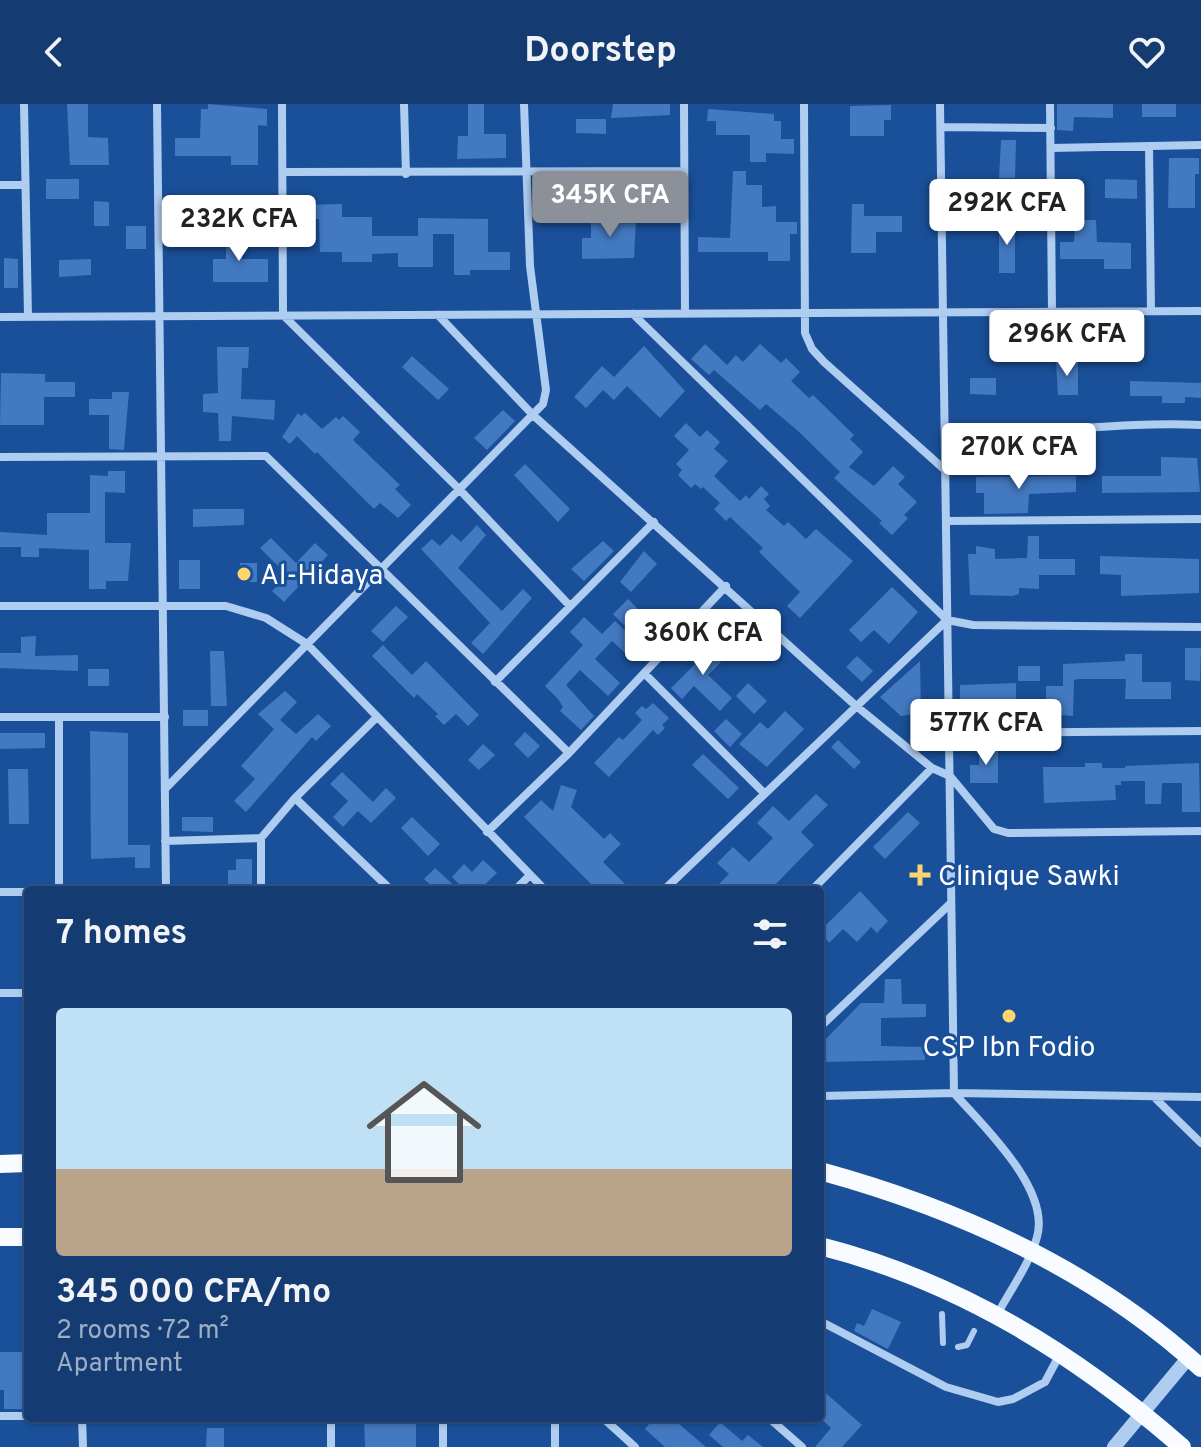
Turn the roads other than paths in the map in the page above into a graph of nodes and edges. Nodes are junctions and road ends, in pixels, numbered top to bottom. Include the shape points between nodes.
1 (24, 104) edge
2 (157, 104) edge
3 (282, 104) edge
4 (404, 104) edge
5 (524, 104) edge
6 (684, 104) edge
7 (804, 104) edge
8 (940, 104) edge
9 (1050, 104) edge
10 (941, 127) junction
11 (1051, 128) junction
12 (1201, 145) edge
13 (1149, 146) junction
14 (1051, 148) junction
15 (684, 171) junction
16 (284, 172) junction
17 (524, 172) junction
18 (406, 174) junction
19 (0, 185) edge
20 (25, 185) junction
21 (1151, 311) junction
22 (1201, 311) edge
23 (943, 312) junction
24 (1052, 312) junction
25 (685, 313) junction
26 (804, 313) junction
27 (538, 314) junction
28 (633, 314) junction
29 (283, 315) junction
30 (438, 315) junction
31 (157, 316) junction
32 (0, 317) edge
33 (28, 317) junction
34 (533, 415) junction
35 (1201, 425) edge
36 (945, 433) junction
37 (161, 456) junction
38 (0, 457) edge
39 (945, 470) junction
40 (458, 488) junction
41 (1201, 519) edge
42 (946, 521) junction
43 (654, 522) junction
44 (380, 571) junction
45 (726, 586) junction
46 (162, 604) junction
47 (0, 606) edge
48 (570, 606) junction
49 (947, 620) junction
50 (1201, 627) edge
51 (307, 644) junction
52 (644, 673) junction
53 (495, 682) junction
54 (855, 705) junction
55 (0, 717) edge
56 (59, 717) junction
57 (165, 717) junction
58 (377, 717) junction
59 (1201, 731) edge
60 (949, 733) junction
61 (569, 753) junction
62 (932, 768) junction
63 (950, 776) junction
64 (165, 789) junction
65 (763, 792) junction
66 (295, 798) junction
67 (1201, 831) edge
68 (487, 832) junction
69 (261, 838) junction
70 (165, 841) junction
71 (530, 875) junction
72 (59, 886) edge
73 (166, 886) edge
74 (261, 886) edge
75 (387, 886) edge
76 (519, 886) edge
77 (541, 886) edge
78 (668, 886) edge
79 (816, 886) edge
80 (0, 892) edge
81 (24, 892) edge
82 (951, 903) junction
83 (0, 993) edge
84 (24, 993) edge
85 (824, 1023) edge
86 (954, 1093) junction
87 (824, 1096) edge
88 (1201, 1097) edge
89 (1156, 1099) junction
90 (1201, 1143) edge
91 (24, 1163) edge
92 (0, 1164) edge
93 (824, 1172) edge
94 (0, 1237) edge
95 (24, 1237) edge
96 (824, 1247) edge
97 (1031, 1252) junction
98 (998, 1313) junction
99 (942, 1314) dead end
100 (824, 1323) edge
101 (974, 1331) dead end
102 (943, 1343) dead end
103 (958, 1347) dead end
104 (1060, 1354) junction
105 (1195, 1362) edge
106 (1142, 1412) junction
107 (0, 1416) edge
108 (24, 1416) edge
109 (82, 1422) edge
110 (331, 1422) edge
111 (443, 1422) edge
112 (555, 1422) edge
113 (607, 1422) edge
114 (774, 1422) edge
115 (83, 1447) edge
116 (331, 1447) edge
117 (443, 1447) edge
118 (555, 1447) edge
119 (635, 1447) edge
120 (802, 1447) edge
121 (1114, 1447) edge
122 (1182, 1447) edge

1 - 20 street
2 - 31 street
3 - 16 street
4 - 18 street
5 - 17 street
6 - 15 street
7 - 26 street
8 - 10 street
9 - 11 street
10 - 11 street
10 - 23 street
11 - 14 street
12 - 13 street
13 - 14 street
13 - 21 street
14 - 24 street
15 - 17 street
15 - 25 street
16 - 18 street
16 - 29 street
17 - 18 street
17 - 27 street
19 - 20 street
20 - 33 street
21 - 22 street
21 - 24 street
23 - 24 street
23 - 26 street
23 - 36 street
25 - 26 street
25 - 28 street
26 - 39 street via 812,349
27 - 28 street
27 - 30 street
27 - 34 street via 546,390
28 - 49 street
29 - 30 street
29 - 31 street
29 - 40 street
30 - 34 street
31 - 33 street
31 - 37 street
32 - 33 street
34 - 40 street
34 - 43 street
35 - 36 street via 1136,422
36 - 39 street
37 - 38 street
37 - 44 street via 266,456
37 - 46 street
39 - 42 street
40 - 44 street
40 - 48 street
41 - 42 street
42 - 49 street
43 - 45 street
43 - 48 street
44 - 51 street
44 - 53 street
45 - 52 street
45 - 54 street
46 - 47 street
46 - 51 street via 249,610
46 - 57 street
48 - 53 street
49 - 50 street via 973,625
49 - 54 street
49 - 60 street
51 - 58 street
51 - 64 street
52 - 61 street
52 - 65 street
53 - 61 street
54 - 62 street
54 - 65 street
55 - 56 street
56 - 57 street
56 - 72 street
57 - 64 street
58 - 66 street
58 - 68 street
59 - 60 street
60 - 63 street
61 - 68 street
62 - 63 street
62 - 79 street
63 - 67 street via 986,822 1008,833
63 - 82 street
64 - 70 street
65 - 78 street
66 - 69 street
66 - 75 street
68 - 71 street
69 - 70 street
69 - 74 street
70 - 73 street
71 - 76 street
71 - 77 street
80 - 81 street
82 - 85 street
82 - 86 street
83 - 84 street
86 - 87 street
86 - 89 street
86 - 97 street via 1022,1171 1038,1223
88 - 89 street
89 - 90 street
91 - 92 main road
93 - 97 main road via 907,1197
94 - 95 main road
96 - 98 main road via 924,1279
97 - 98 street
97 - 105 main road via 1114,1299
98 - 104 main road
99 - 102 lane
100 - 104 street via 946,1387 998,1402 1045,1382
101 - 103 lane via 967,1345
104 - 106 main road
105 - 106 street
106 - 121 street
106 - 122 main road
107 - 108 street
109 - 115 street
110 - 116 street
111 - 117 street
112 - 118 street
113 - 119 street
114 - 120 street

